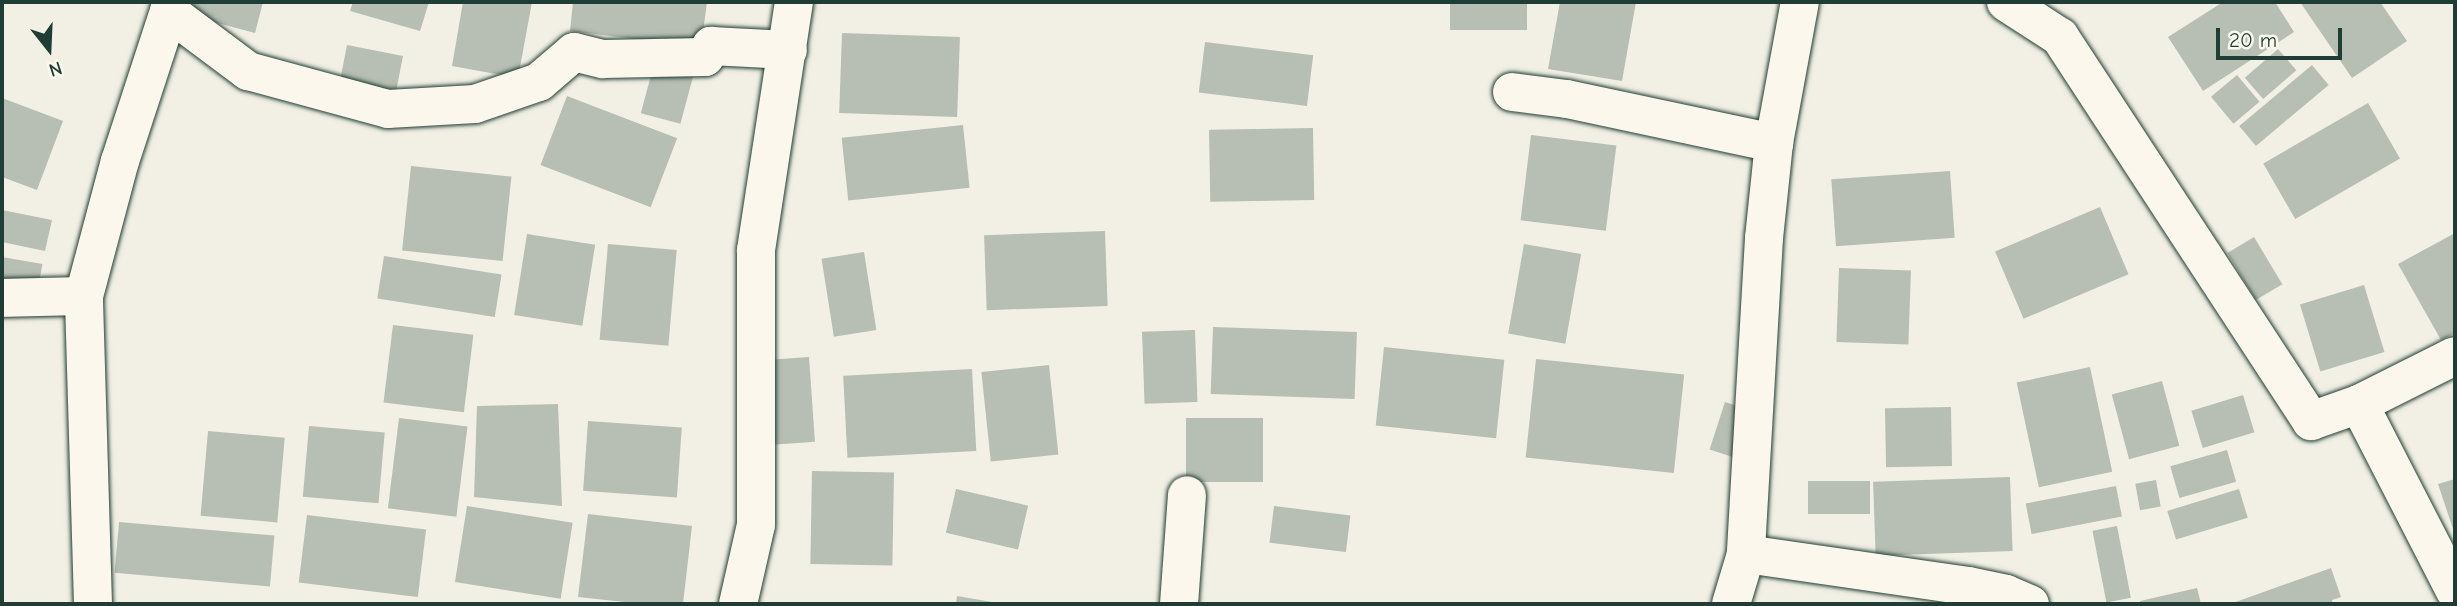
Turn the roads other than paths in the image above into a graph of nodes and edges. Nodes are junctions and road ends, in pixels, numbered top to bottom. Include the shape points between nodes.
1 (793, 2) edge
2 (1800, 2) edge
3 (2006, 2) edge
4 (171, 7) edge
5 (788, 50) junction
6 (1512, 92) dead end
7 (1774, 143) junction
8 (84, 296) junction
9 (2, 298) edge
10 (2455, 356) edge
11 (2359, 404) junction
12 (1186, 495) dead end
13 (1746, 554) junction
14 (2455, 591) edge
15 (93, 604) edge
16 (737, 604) edge
17 (1179, 604) edge
18 (1731, 604) edge
19 (2030, 604) edge

1 - 5 street
2 - 7 street
3 - 11 street via 2060,37 2311,421
4 - 5 street via 248,71 388,109 475,104 539,82 574,52 603,59 705,57 711,46
4 - 8 street via 120,161
5 - 16 street via 756,250 757,525
6 - 7 street via 1567,99
7 - 13 street via 1764,238
8 - 9 street
8 - 15 street
10 - 11 street
11 - 14 street
12 - 17 street
13 - 18 street
13 - 19 street via 1969,586

